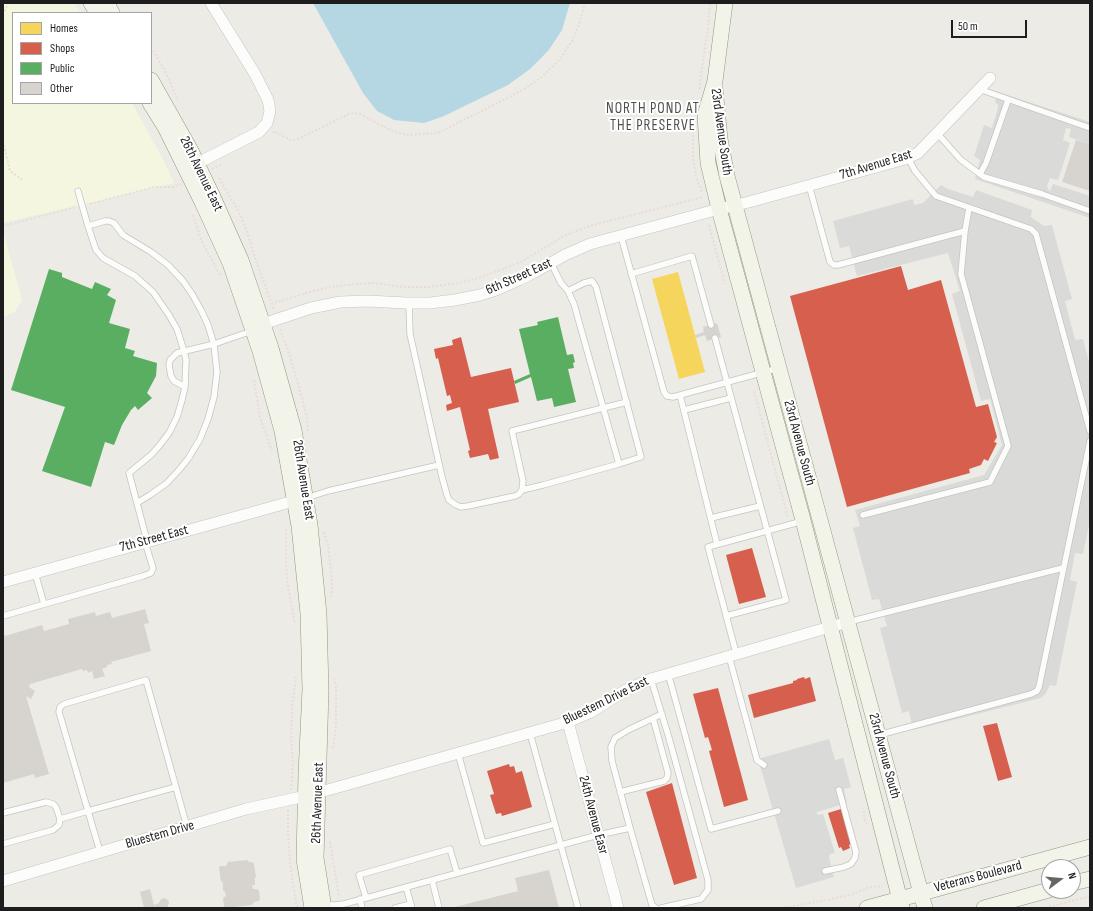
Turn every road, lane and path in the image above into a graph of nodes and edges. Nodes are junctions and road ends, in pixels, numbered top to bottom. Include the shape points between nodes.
1 (8, 3) edge
2 (91, 3) edge
3 (106, 3) edge
4 (211, 3) edge
5 (585, 3) edge
6 (725, 3) edge
7 (96, 12) edge
8 (111, 12) edge
9 (3, 15) edge
10 (152, 49) edge
11 (990, 78) dead end
12 (715, 81) junction
13 (152, 82) edge
14 (979, 90) junction
15 (1008, 100) junction
16 (151, 104) edge
17 (180, 104) dead end
18 (1090, 128) edge
19 (936, 133) junction
20 (271, 136) dead end
21 (3, 141) edge
22 (908, 158) junction
23 (226, 161) dead end
24 (191, 173) junction
25 (980, 174) junction
26 (217, 175) dead end
27 (22, 180) dead end
28 (182, 184) junction
29 (809, 185) junction
30 (184, 187) dead end
31 (78, 191) dead end
32 (82, 206) junction
33 (735, 206) junction
34 (969, 208) junction
35 (712, 211) junction
36 (1090, 211) edge
37 (193, 212) dead end
38 (3, 226) edge
39 (88, 226) junction
40 (965, 231) junction
41 (621, 236) junction
42 (552, 263) junction
43 (631, 274) junction
44 (223, 280) dead end
45 (726, 287) dead end
46 (568, 292) junction
47 (408, 303) junction
48 (711, 325) dead end
49 (258, 328) junction
50 (715, 338) dead end
51 (214, 344) junction
52 (184, 351) junction
53 (779, 368) junction
54 (757, 375) junction
55 (254, 377) dead end
56 (727, 383) junction
57 (185, 387) junction
58 (680, 395) junction
59 (731, 398) junction
60 (627, 402) junction
61 (604, 408) junction
62 (684, 410) junction
63 (1090, 431) edge
64 (1090, 441) edge
65 (273, 453) dead end
66 (439, 464) junction
67 (619, 464) junction
68 (522, 490) junction
69 (300, 499) junction
70 (137, 503) junction
71 (760, 506) junction
72 (863, 515) dead end
73 (711, 518) junction
74 (796, 522) junction
75 (286, 528) dead end
76 (767, 530) junction
77 (146, 541) junction
78 (717, 544) junction
79 (1063, 568) junction
80 (35, 573) junction
81 (3, 582) edge
82 (44, 604) junction
83 (3, 616) edge
84 (726, 616) junction
85 (848, 622) junction
86 (830, 627) junction
87 (296, 629) dead end
88 (732, 655) junction
89 (297, 672) dead end
90 (668, 673) junction
91 (651, 678) junction
92 (662, 714) junction
93 (653, 718) junction
94 (568, 722) junction
95 (530, 733) junction
96 (878, 735) junction
97 (458, 753) junction
98 (764, 765) dead end
99 (176, 787) junction
100 (291, 788) dead end
101 (839, 790) dead end
102 (620, 792) junction
103 (312, 795) junction
104 (864, 808) dead end
105 (88, 811) junction
106 (778, 811) dead end
107 (3, 813) edge
108 (60, 819) junction
109 (555, 824) junction
110 (187, 827) junction
111 (868, 827) dead end
112 (630, 828) junction
113 (598, 835) junction
114 (330, 842) dead end
115 (3, 844) edge
116 (561, 845) junction
117 (1090, 847) edge
118 (100, 852) junction
119 (825, 871) dead end
120 (457, 873) junction
121 (432, 880) junction
122 (3, 881) edge
123 (883, 886) dead end
124 (406, 887) junction
125 (1041, 892) edge
126 (921, 893) junction
127 (1090, 896) edge
128 (363, 899) junction
129 (901, 903) edge
130 (341, 905) junction
131 (411, 906) edge
132 (320, 907) edge
133 (362, 908) edge
134 (395, 908) edge
135 (439, 908) edge
136 (578, 908) edge
137 (618, 908) edge
138 (656, 908) edge
139 (661, 908) edge
140 (781, 908) edge
141 (867, 908) edge
142 (925, 908) edge
143 (984, 908) edge
144 (1045, 908) edge

1 - 9 path
2 - 7 street
3 - 8 street
4 - 24 street via 255,74 268,100 270,111 267,123 259,132
5 - 20 path via 572,41 560,59 542,77 523,90 438,133 409,135 395,132 355,113 296,140 290,140 274,131
6 - 12 street
10 - 17 path
11 - 14 street, 7th Avenue East
12 - 33 street, 23rd Avenue South via 720,139
12 - 35 street, 23rd Avenue South via 705,115
13 - 24 street, 26th Avenue East via 191,151
14 - 15 lane
14 - 19 street, 7th Avenue East
15 - 18 lane
15 - 25 lane
16 - 24 street, 26th Avenue East
19 - 22 street, 7th Avenue East via 918,153
19 - 25 lane via 961,160
21 - 27 path via 10,171
22 - 29 street, 7th Avenue East
22 - 34 lane via 915,171 936,196
23 - 24 path
24 - 28 path
24 - 28 path
24 - 49 street, 26th Avenue East via 213,197 241,260
25 - 36 lane
26 - 35 path via 239,212 272,304 312,291 356,284 428,287 453,284 476,279 521,262 564,236 589,226 703,197
28 - 30 path
28 - 32 path via 173,187 154,187
29 - 33 street, 7th Avenue East
29 - 40 lane via 830,262 834,265
31 - 32 lane
32 - 38 path
32 - 39 lane
33 - 35 street, 6th Street East
33 - 53 street, 23rd Avenue South
34 - 40 lane
34 - 63 lane via 1031,229 1036,234
35 - 41 street, 6th Street East
35 - 45 path
35 - 54 street, 23rd Avenue South
37 - 44 path via 202,242
39 - 51 lane via 105,221 114,223 123,235 168,265 192,294 208,325
39 - 52 lane via 99,254 135,276 162,304 177,329
40 - 72 lane via 961,274 1008,446 990,482
41 - 42 street, 6th Street East via 590,244
41 - 43 lane
42 - 46 lane
42 - 47 street, 6th Street East via 519,280 480,295 430,303
43 - 48 lane via 692,256
43 - 58 lane via 664,392 667,396
46 - 60 lane via 592,281 596,287
46 - 61 lane via 580,321
47 - 49 street, 6th Street East via 340,302 311,308
47 - 66 lane via 410,334
49 - 51 lane
49 - 69 street, 26th Avenue East via 271,348 294,430
50 - 56 lane
51 - 52 lane
51 - 70 lane via 217,372 214,397 200,439 188,459 167,483
52 - 57 lane
52 - 57 lane via 177,353 170,360 169,370 174,381
53 - 54 lane
53 - 85 street, 23rd Avenue South
54 - 56 lane
54 - 74 street, 23rd Avenue South
54 - 74 path
55 - 65 path via 260,418
56 - 58 lane
56 - 59 lane
57 - 70 lane via 169,433 151,455 129,473
58 - 62 lane
59 - 62 lane
59 - 71 lane
60 - 61 lane
60 - 67 lane via 641,457
61 - 67 lane
61 - 68 lane via 512,431 523,481
62 - 73 lane
64 - 79 lane
66 - 68 lane via 449,500 461,507 515,496
66 - 69 lane
67 - 68 lane
69 - 77 street, 7th Street East
69 - 103 street, 26th Avenue East via 310,525 319,614 321,691
70 - 77 lane
71 - 73 lane
71 - 76 lane
73 - 78 lane
74 - 76 lane
74 - 86 street, 23rd Avenue South
75 - 87 path via 288,587
76 - 78 lane
76 - 84 lane via 786,600
77 - 80 street, 7th Street East
77 - 82 lane via 153,568 151,573
78 - 84 lane via 708,547
79 - 85 lane
79 - 96 lane via 1037,691
80 - 81 street, 7th Street East
80 - 82 lane
82 - 83 lane
84 - 88 lane
85 - 86 street, Bluestem Drive East
85 - 96 street, 23rd Avenue South
86 - 88 street, Bluestem Drive East
86 - 129 street, 23rd Avenue South
88 - 90 street, Bluestem Drive East
88 - 98 lane via 757,760
89 - 100 path via 292,708
90 - 91 street, Bluestem Drive East
90 - 106 lane via 711,829
91 - 92 lane
91 - 94 street, Bluestem Drive East
92 - 93 lane
92 - 139 lane via 708,880 708,890 701,899
93 - 102 lane via 615,738 611,747 612,761
93 - 102 lane via 668,773 667,778
94 - 95 street, Bluestem Drive East
94 - 113 street, 24th Avenue Easr
95 - 97 street, Bluestem Drive East
95 - 109 lane
96 - 126 street, 23rd Avenue South
97 - 103 street, Bluestem Drive East
97 - 109 lane via 483,843
99 - 105 lane
99 - 105 lane via 146,680 60,707 59,712
99 - 110 lane
101 - 119 lane via 856,852 855,858 851,864
102 - 112 lane
103 - 110 street, Bluestem Drive
103 - 132 street, 26th Avenue East
104 - 111 path via 864,818
105 - 108 lane
105 - 118 lane
107 - 108 lane via 46,802 54,804
108 - 115 lane via 59,825 53,830
109 - 116 lane
110 - 118 street, Bluestem Drive
112 - 113 lane
112 - 138 lane via 652,905
113 - 116 lane
113 - 137 street, 24th Avenue Easr
114 - 130 path
116 - 120 lane
116 - 136 lane
117 - 126 street, Veterans Boulevard
118 - 122 street, Bluestem Drive
120 - 121 lane
120 - 128 lane via 450,850 359,875
121 - 124 lane
121 - 135 lane
123 - 140 path
124 - 128 lane
124 - 131 lane
125 - 143 street
126 - 129 street, Veterans Boulevard
126 - 142 street, 23rd Avenue South
127 - 144 path
128 - 130 lane
128 - 133 lane
129 - 141 street, Veterans Boulevard
130 - 132 lane
131 - 134 lane

